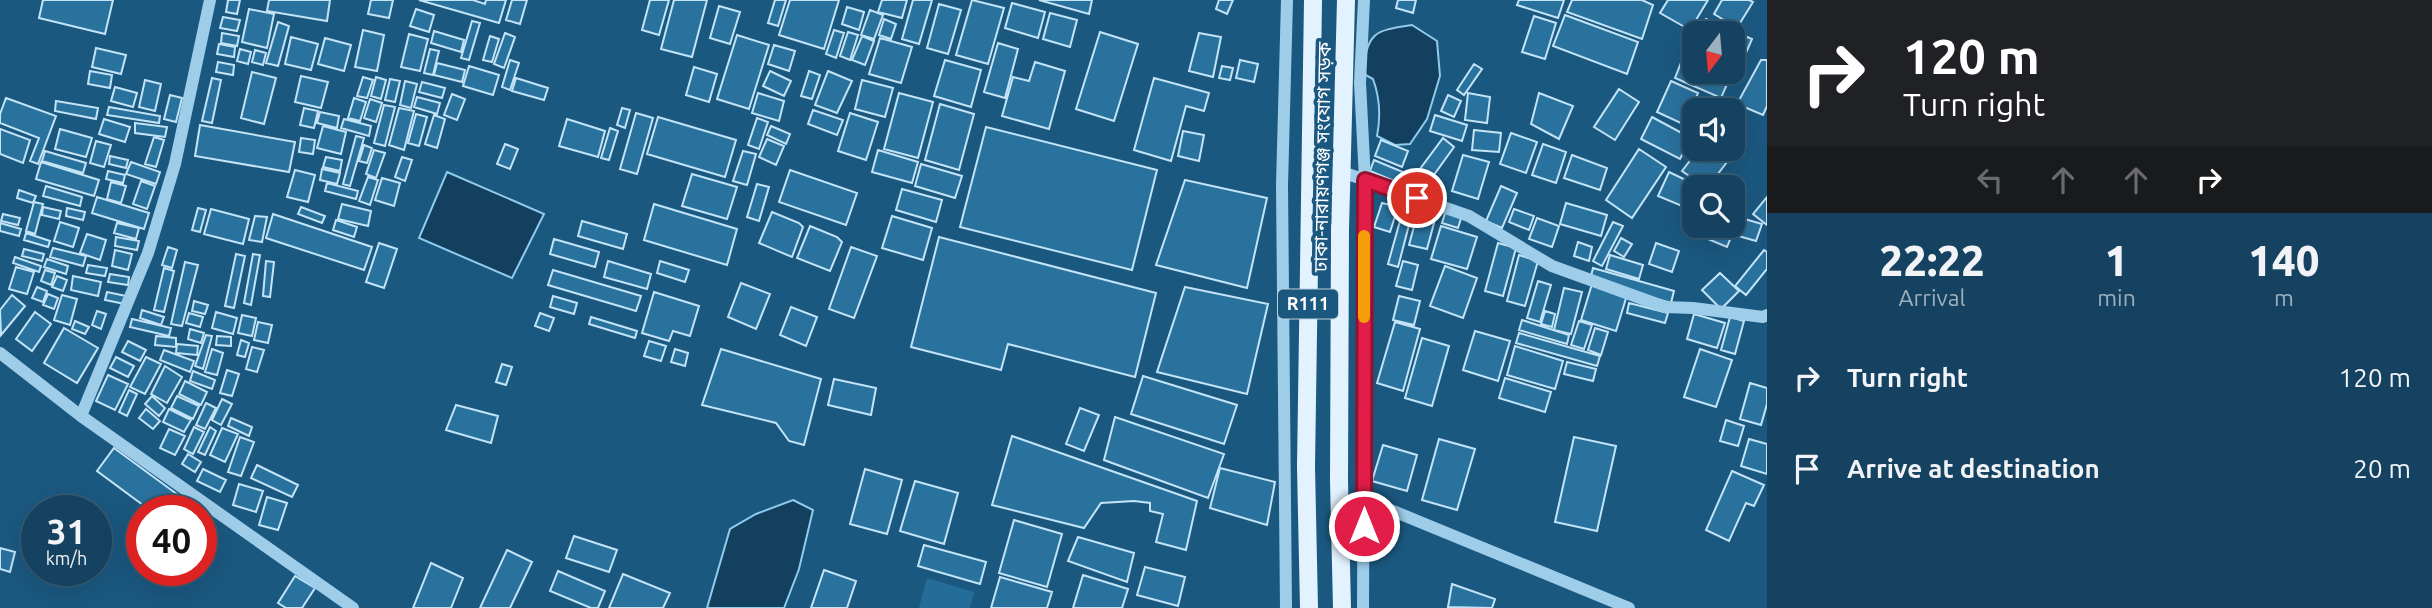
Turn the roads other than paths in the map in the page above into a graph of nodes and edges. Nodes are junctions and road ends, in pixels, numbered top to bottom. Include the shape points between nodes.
1 (210, 0) edge
2 (1287, 0) edge
3 (1313, 0) edge
4 (1346, 0) edge
5 (1364, 0) edge
6 (1342, 172) junction
7 (1365, 180) junction
8 (1767, 315) edge
9 (0, 352) edge
10 (81, 416) junction
11 (1364, 499) junction
12 (353, 608) edge
13 (1286, 608) edge
14 (1309, 608) edge
15 (1342, 608) edge
16 (1363, 608) edge
17 (1629, 608) edge

1 - 10 street via 175,164 148,253
2 - 13 street via 1282,185
3 - 14 main road, ঢাকা-নারায়ণগঞ্জ সংযোগ সড়ক / R111 via 1306,467
4 - 6 main road, ঢাকা-নারায়ণগঞ্জ সংযোগ সড়ক / R111
5 - 7 street via 1360,83
6 - 7 street
6 - 15 main road, ঢাকা-নারায়ণগঞ্জ সংযোগ সড়ক / R111
7 - 8 street via 1469,216 1552,266 1665,307
7 - 11 street
9 - 10 street
10 - 12 street
11 - 16 street
11 - 17 street

